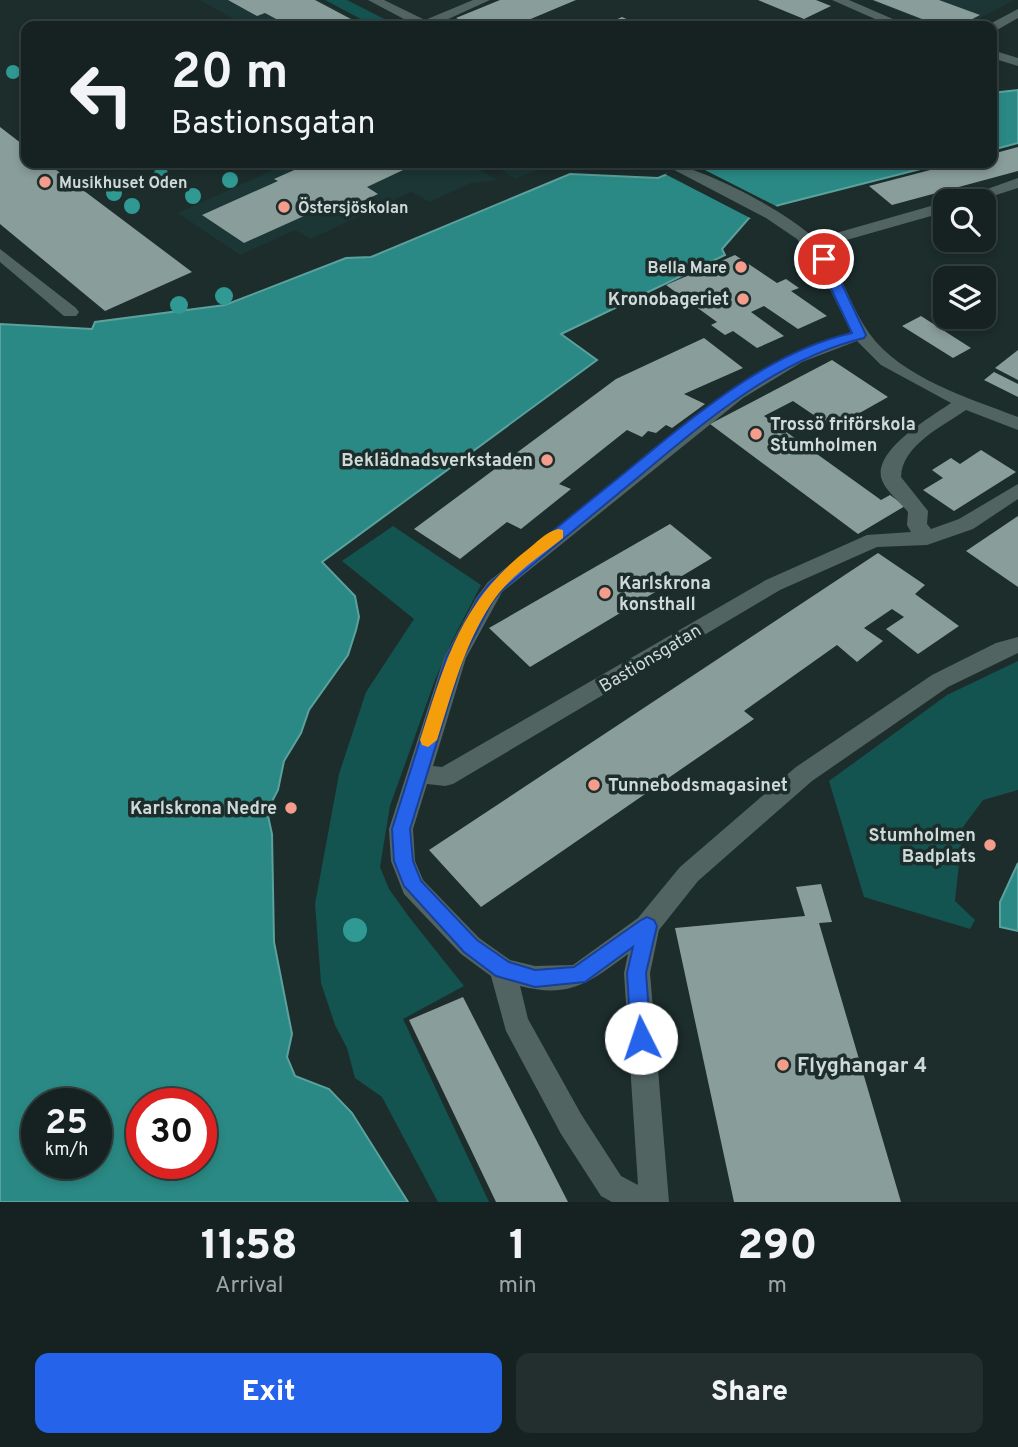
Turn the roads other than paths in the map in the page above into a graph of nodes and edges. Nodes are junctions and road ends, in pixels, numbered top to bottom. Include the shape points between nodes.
1 (374, 0) edge
2 (409, 0) edge
3 (484, 0) edge
4 (838, 0) edge
5 (390, 8) junction
6 (1018, 13) edge
7 (417, 21) edge
8 (434, 21) edge
9 (890, 21) edge
10 (997, 24) edge
11 (997, 56) edge
12 (1018, 62) edge
13 (679, 168) edge
14 (1018, 183) edge
15 (996, 190) edge
16 (933, 210) edge
17 (812, 245) junction
18 (0, 254) edge
19 (70, 312) dead end
20 (860, 335) junction
21 (964, 403) junction
22 (1018, 424) edge
23 (1018, 490) edge
24 (927, 538) junction
25 (1018, 645) edge
26 (418, 773) junction
27 (647, 926) junction
28 (503, 970) junction
29 (641, 1202) edge
30 (654, 1202) edge

1 - 5 street
2 - 5 street
3 - 8 street
4 - 9 street
5 - 7 street
6 - 10 street
11 - 12 street
13 - 17 street via 772,216
14 - 15 street
16 - 17 street
17 - 20 street via 824,259
18 - 19 street
20 - 21 street via 904,371
20 - 26 street via 827,342 696,421 495,587 455,658
21 - 22 street
21 - 24 street via 902,448 891,464 891,478 918,511 918,525
23 - 24 street, Bastionsgatan via 966,524
24 - 26 street, Bastionsgatan via 874,540 773,585 445,778
25 - 27 street via 940,681 804,774 689,874
26 - 28 street via 401,829 403,861 413,886 470,946
27 - 28 street via 578,976 535,978
27 - 30 street via 636,973
28 - 29 street via 515,1022 571,1124 611,1186

